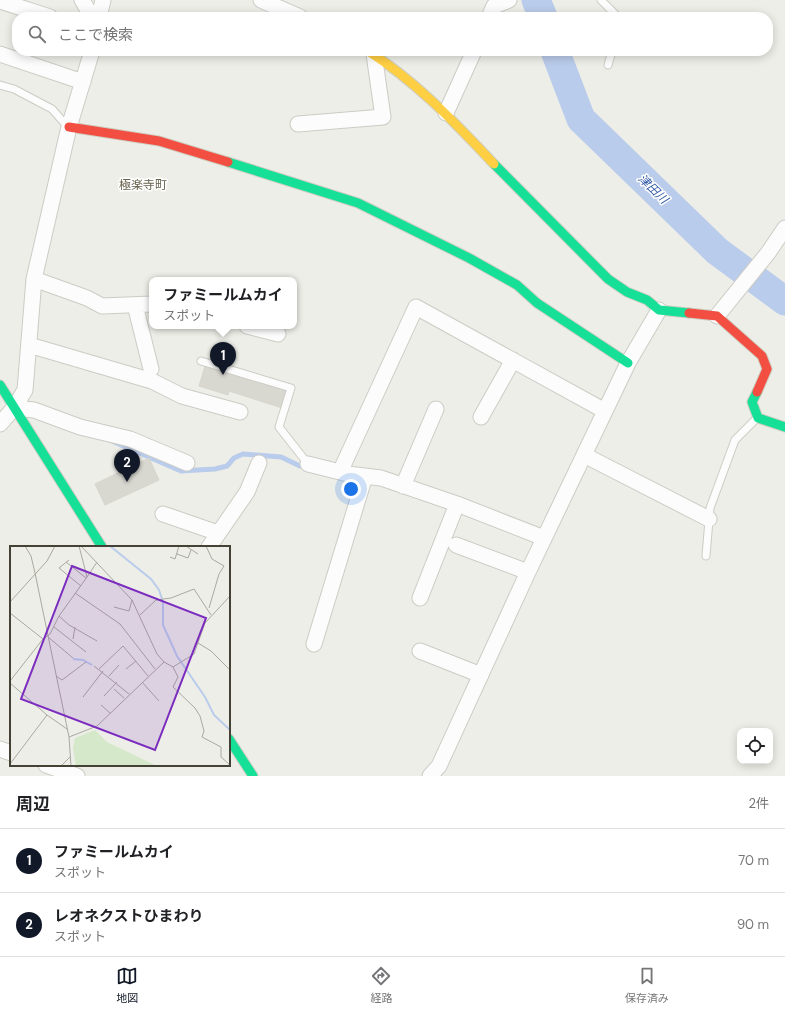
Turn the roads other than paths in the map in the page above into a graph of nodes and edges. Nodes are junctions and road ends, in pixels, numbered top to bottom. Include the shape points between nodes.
1 (82, 0) edge
2 (103, 0) edge
3 (261, 0) edge
4 (508, 0) edge
5 (601, 0) edge
6 (0, 1) edge
7 (34, 12) edge
8 (89, 12) edge
9 (99, 12) edge
10 (289, 12) edge
11 (492, 12) edge
12 (613, 12) edge
13 (0, 54) edge
14 (91, 56) edge
15 (372, 56) edge
16 (375, 56) edge
17 (472, 56) edge
18 (611, 56) edge
19 (608, 65) dead end
20 (83, 82) junction
21 (0, 85) edge
22 (446, 113) junction
23 (298, 124) dead end
24 (69, 127) junction
25 (785, 228) edge
26 (34, 279) junction
27 (149, 304) edge
28 (135, 305) junction
29 (659, 310) junction
30 (717, 316) junction
31 (259, 329) edge
32 (278, 334) dead end
33 (29, 345) junction
34 (513, 360) junction
35 (201, 361) dead end
36 (628, 363) junction
37 (151, 369) dead end
38 (0, 384) edge
39 (14, 408) junction
40 (436, 409) dead end
41 (605, 411) junction
42 (240, 412) dead end
43 (481, 417) dead end
44 (758, 418) junction
45 (0, 424) edge
46 (785, 427) edge
47 (584, 455) junction
48 (187, 463) dead end
49 (259, 463) dead end
50 (308, 464) joint
51 (340, 472) junction
52 (365, 476) junction
53 (403, 486) junction
54 (457, 504) junction
55 (163, 514) dead end
56 (709, 519) junction
57 (218, 533) junction
58 (544, 538) junction
59 (456, 545) dead end
60 (101, 546) edge
61 (210, 546) edge
62 (706, 556) dead end
63 (528, 572) junction
64 (420, 598) dead end
65 (314, 644) dead end
66 (420, 651) dead end
67 (481, 675) junction
68 (230, 741) edge
69 (0, 749) edge
70 (10, 753) edge
71 (49, 766) edge
72 (437, 771) edge
73 (77, 776) edge
74 (253, 776) edge

1 - 8 street
2 - 9 street
3 - 10 street
4 - 11 street
5 - 12 lane
6 - 7 street
13 - 20 street
14 - 20 street
15 - 23 street via 383,117
16 - 22 street via 405,76
17 - 22 street
18 - 19 lane
20 - 24 street
21 - 24 lane via 14,89 52,109
22 - 29 street via 608,279 627,292 647,300
24 - 26 street
24 - 36 street via 159,140 358,203 517,285 537,303
25 - 30 street
26 - 28 street via 102,306
26 - 33 street
27 - 28 street
28 - 37 street
29 - 30 street
29 - 36 street
30 - 44 street via 762,356 767,369 752,402
31 - 32 street
33 - 39 street via 25,390
33 - 42 street via 116,378 152,381 180,403
34 - 41 street
34 - 43 street
34 - 51 street via 416,307
35 - 50 lane via 291,388 279,427
36 - 41 street
38 - 39 street
39 - 45 street
39 - 48 street via 34,410 80,427 106,427
39 - 60 street
40 - 53 street
41 - 47 street
44 - 46 street
44 - 56 lane via 735,440 710,508
47 - 56 street
47 - 58 street
49 - 57 street via 240,489
50 - 51 street
51 - 52 street
52 - 53 street via 381,478
52 - 65 street
53 - 54 street
54 - 58 street
54 - 64 street
55 - 57 street
56 - 62 lane
57 - 61 street
58 - 63 street
59 - 63 street
63 - 67 street
66 - 67 street
67 - 72 street
68 - 74 street
69 - 70 street
71 - 73 street

